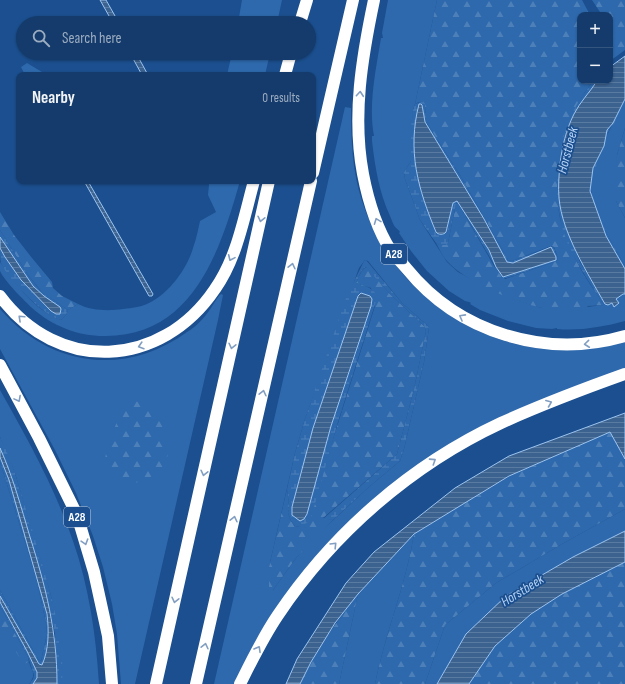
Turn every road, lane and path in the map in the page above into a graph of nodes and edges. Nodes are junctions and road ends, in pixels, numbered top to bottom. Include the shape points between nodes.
1 (307, 0) edge
2 (310, 0) edge
3 (352, 0) edge
4 (374, 0) edge
5 (302, 16) edge
6 (307, 16) edge
7 (289, 60) edge
8 (296, 60) edge
9 (286, 72) edge
10 (294, 72) edge
11 (316, 160) edge
12 (253, 184) edge
13 (268, 184) edge
14 (310, 184) edge
15 (0, 296) edge
16 (625, 336) edge
17 (0, 365) edge
18 (625, 374) edge
19 (112, 684) edge
20 (156, 684) edge
21 (196, 684) edge
22 (240, 684) edge

1 - 5 highway
2 - 6 highway
3 - 11 highway
16 -> 4 highway, A28 via 575,345 536,343 479,326 458,315 426,290 391,251 371,204 363,175 358,120 362,66
7 - 9 highway
8 - 10 highway
12 -> 15 highway via 234,252 216,288 195,314 155,342 138,348 106,352 72,347 38,332 21,319
13 -> 20 highway
21 -> 14 highway
17 -> 19 highway, A28 via 76,515 94,572 107,628
22 -> 18 highway via 266,634 301,584 335,544 393,490 436,459 500,424

